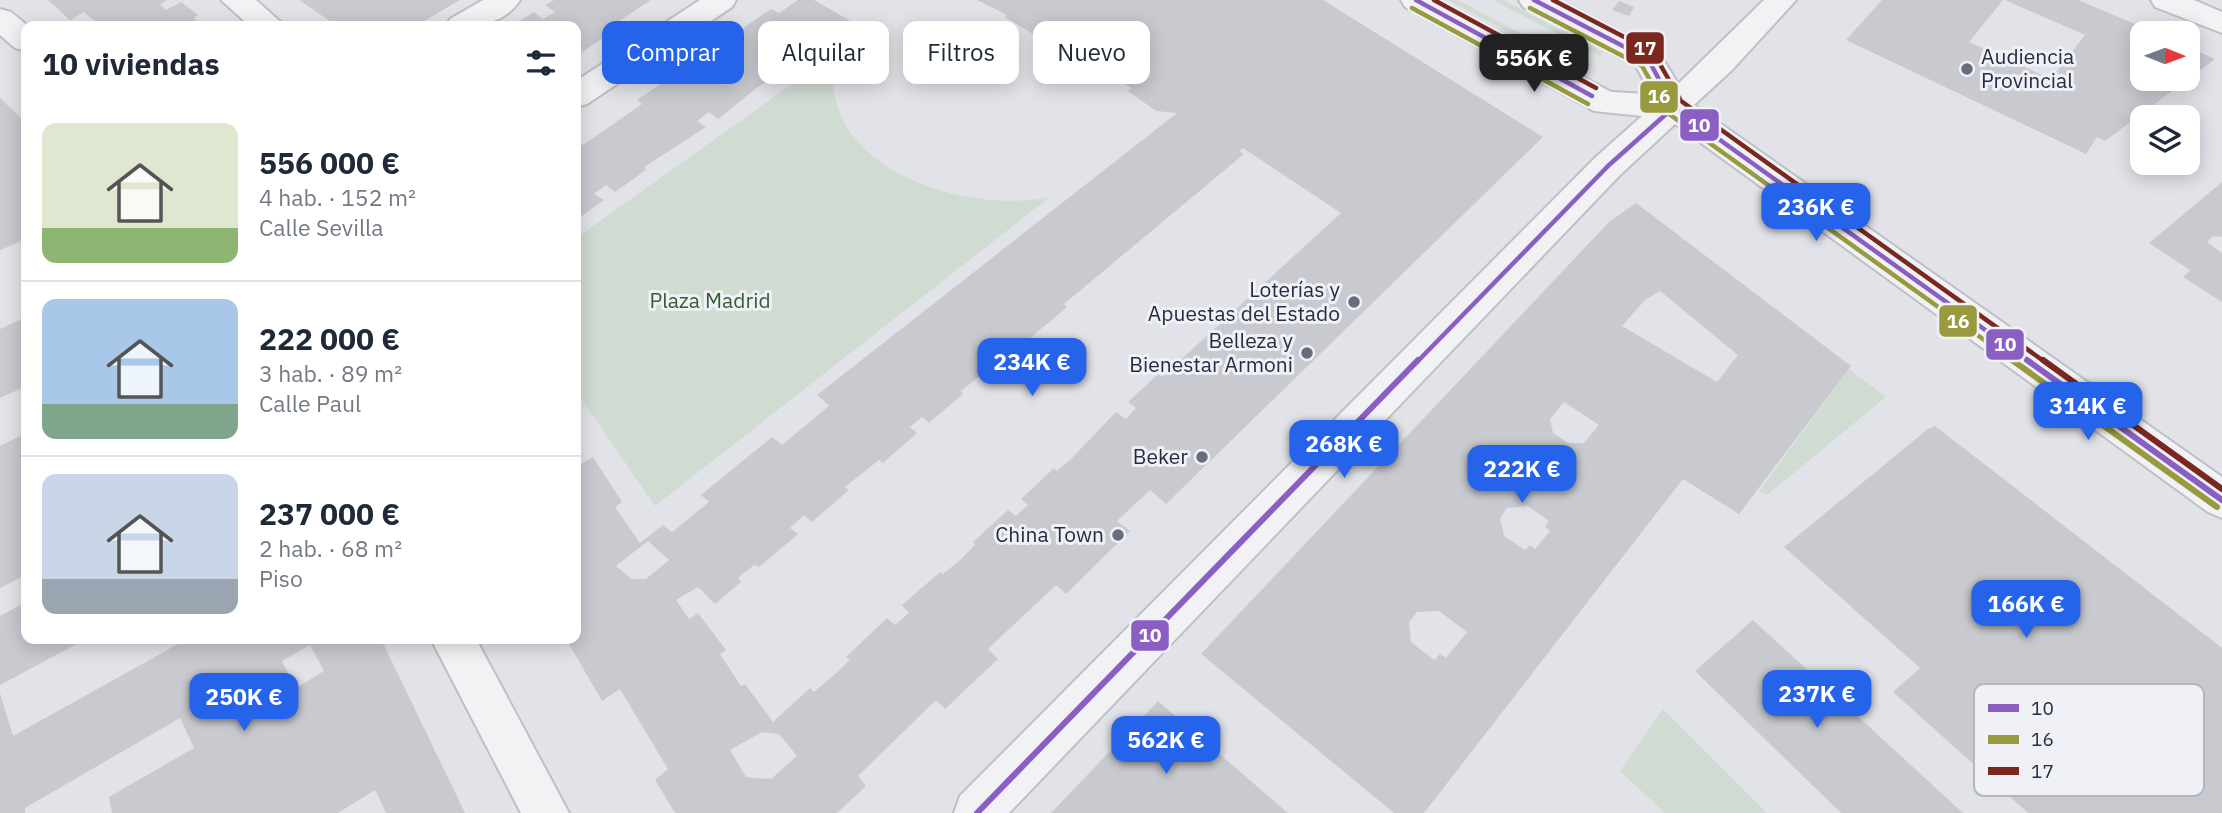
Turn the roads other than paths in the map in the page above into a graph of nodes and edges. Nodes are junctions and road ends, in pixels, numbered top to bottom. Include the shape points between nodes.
1 (236, 0) edge
2 (505, 0) edge
3 (721, 0) edge
4 (1416, 0) edge
5 (1534, 0) edge
6 (1781, 0) edge
7 (2166, 0) edge
8 (0, 19) edge
9 (263, 21) edge
10 (469, 21) edge
11 (2222, 23) edge
12 (21, 37) edge
13 (581, 93) edge
14 (1674, 107) junction
15 (2222, 500) edge
16 (456, 644) edge
17 (546, 813) edge
18 (976, 813) edge

1 - 9 street
2 - 10 street
3 - 13 street
4 - 14 street via 1605,103
5 - 14 street via 1648,60
6 - 14 street
7 - 11 street
8 - 12 street
14 - 15 street
14 - 18 street via 1608,166
16 - 17 street

